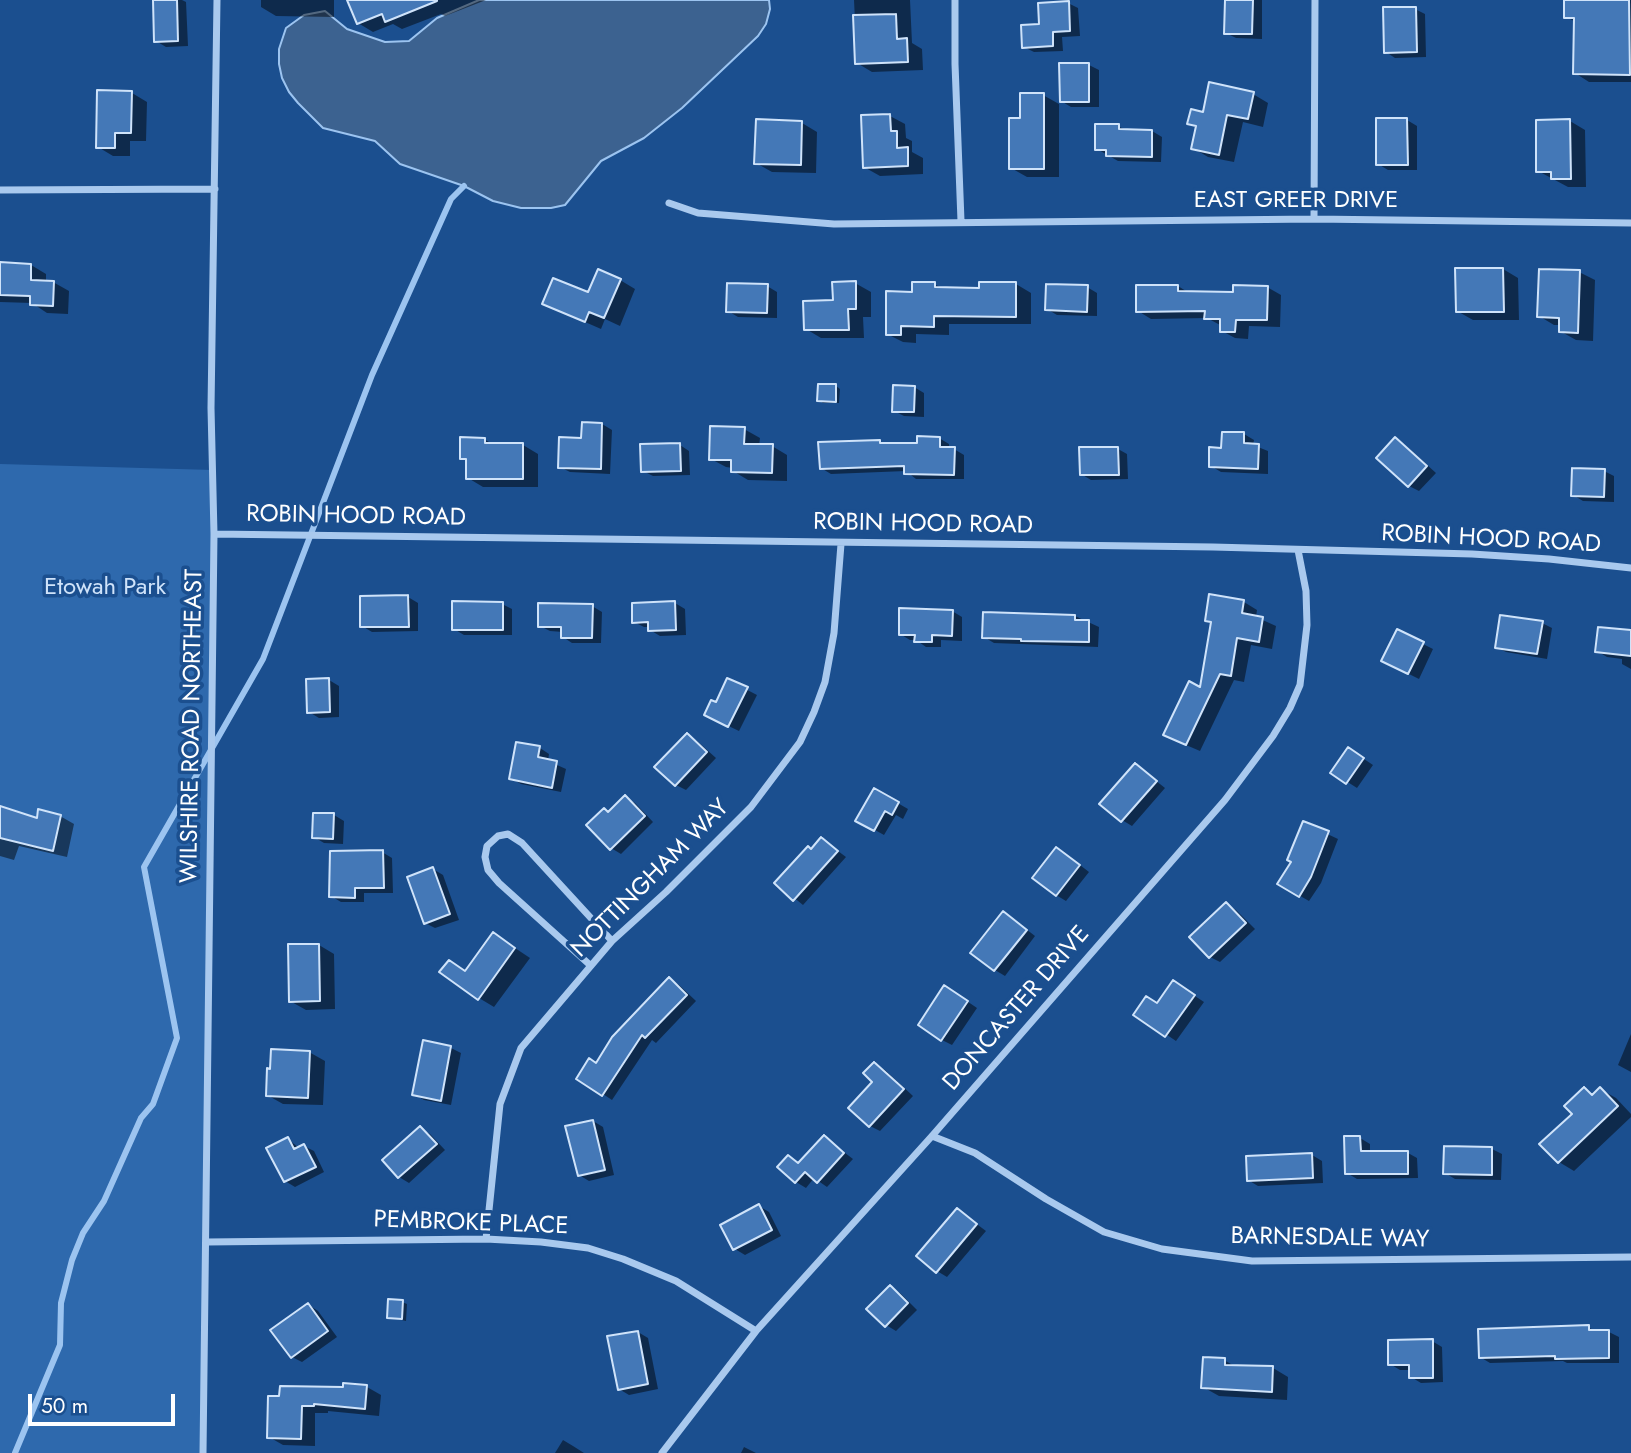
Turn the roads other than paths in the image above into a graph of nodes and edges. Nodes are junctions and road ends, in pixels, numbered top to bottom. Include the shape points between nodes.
1 (217, 0) edge
2 (955, 0) edge
3 (1315, 0) edge
4 (215, 189) junction
5 (0, 190) edge
6 (669, 203) dead end
7 (1314, 219) junction
8 (961, 221) junction
9 (1631, 223) edge
10 (214, 534) junction
11 (841, 544) junction
12 (1298, 550) junction
13 (1631, 568) edge
14 (612, 941) junction
15 (590, 964) junction
16 (933, 1136) junction
17 (486, 1239) junction
18 (207, 1242) junction
19 (1631, 1257) edge
20 (756, 1331) junction
21 (202, 1453) edge
22 (662, 1453) edge

1 - 4 street, WILSHIRE ROAD NORTHEAST
2 - 8 street
3 - 7 street
4 - 5 street
4 - 10 street, WILSHIRE ROAD NORTHEAST
6 - 8 street, EAST GREER DRIVE via 698,213 834,224
7 - 8 street, EAST GREER DRIVE
7 - 9 street, EAST GREER DRIVE
10 - 11 street, ROBIN HOOD ROAD
10 - 18 street, WILSHIRE ROAD NORTHEAST
11 - 12 street, ROBIN HOOD ROAD
11 - 14 street, NOTTINGHAM WAY via 825,682 800,742 751,807
12 - 13 street, ROBIN HOOD ROAD via 1472,554
12 - 16 street, DONCASTER DRIVE via 1307,625 1300,685 1273,736 1225,800
14 - 15 street, NOTTINGHAM WAY
14 - 15 street via 522,843 508,834 487,846 485,857 493,876
15 - 17 street, NOTTINGHAM WAY via 521,1048 512,1070 500,1104
16 - 19 street, BARNESDALE WAY via 975,1153 1104,1232 1162,1249 1252,1261
16 - 20 street, DONCASTER DRIVE
17 - 18 street, PEMBROKE PLACE
17 - 20 street, PEMBROKE PLACE via 588,1248 623,1259 676,1282
18 - 21 street, WILSHIRE ROAD NORTHEAST
20 - 22 street, DONCASTER DRIVE

